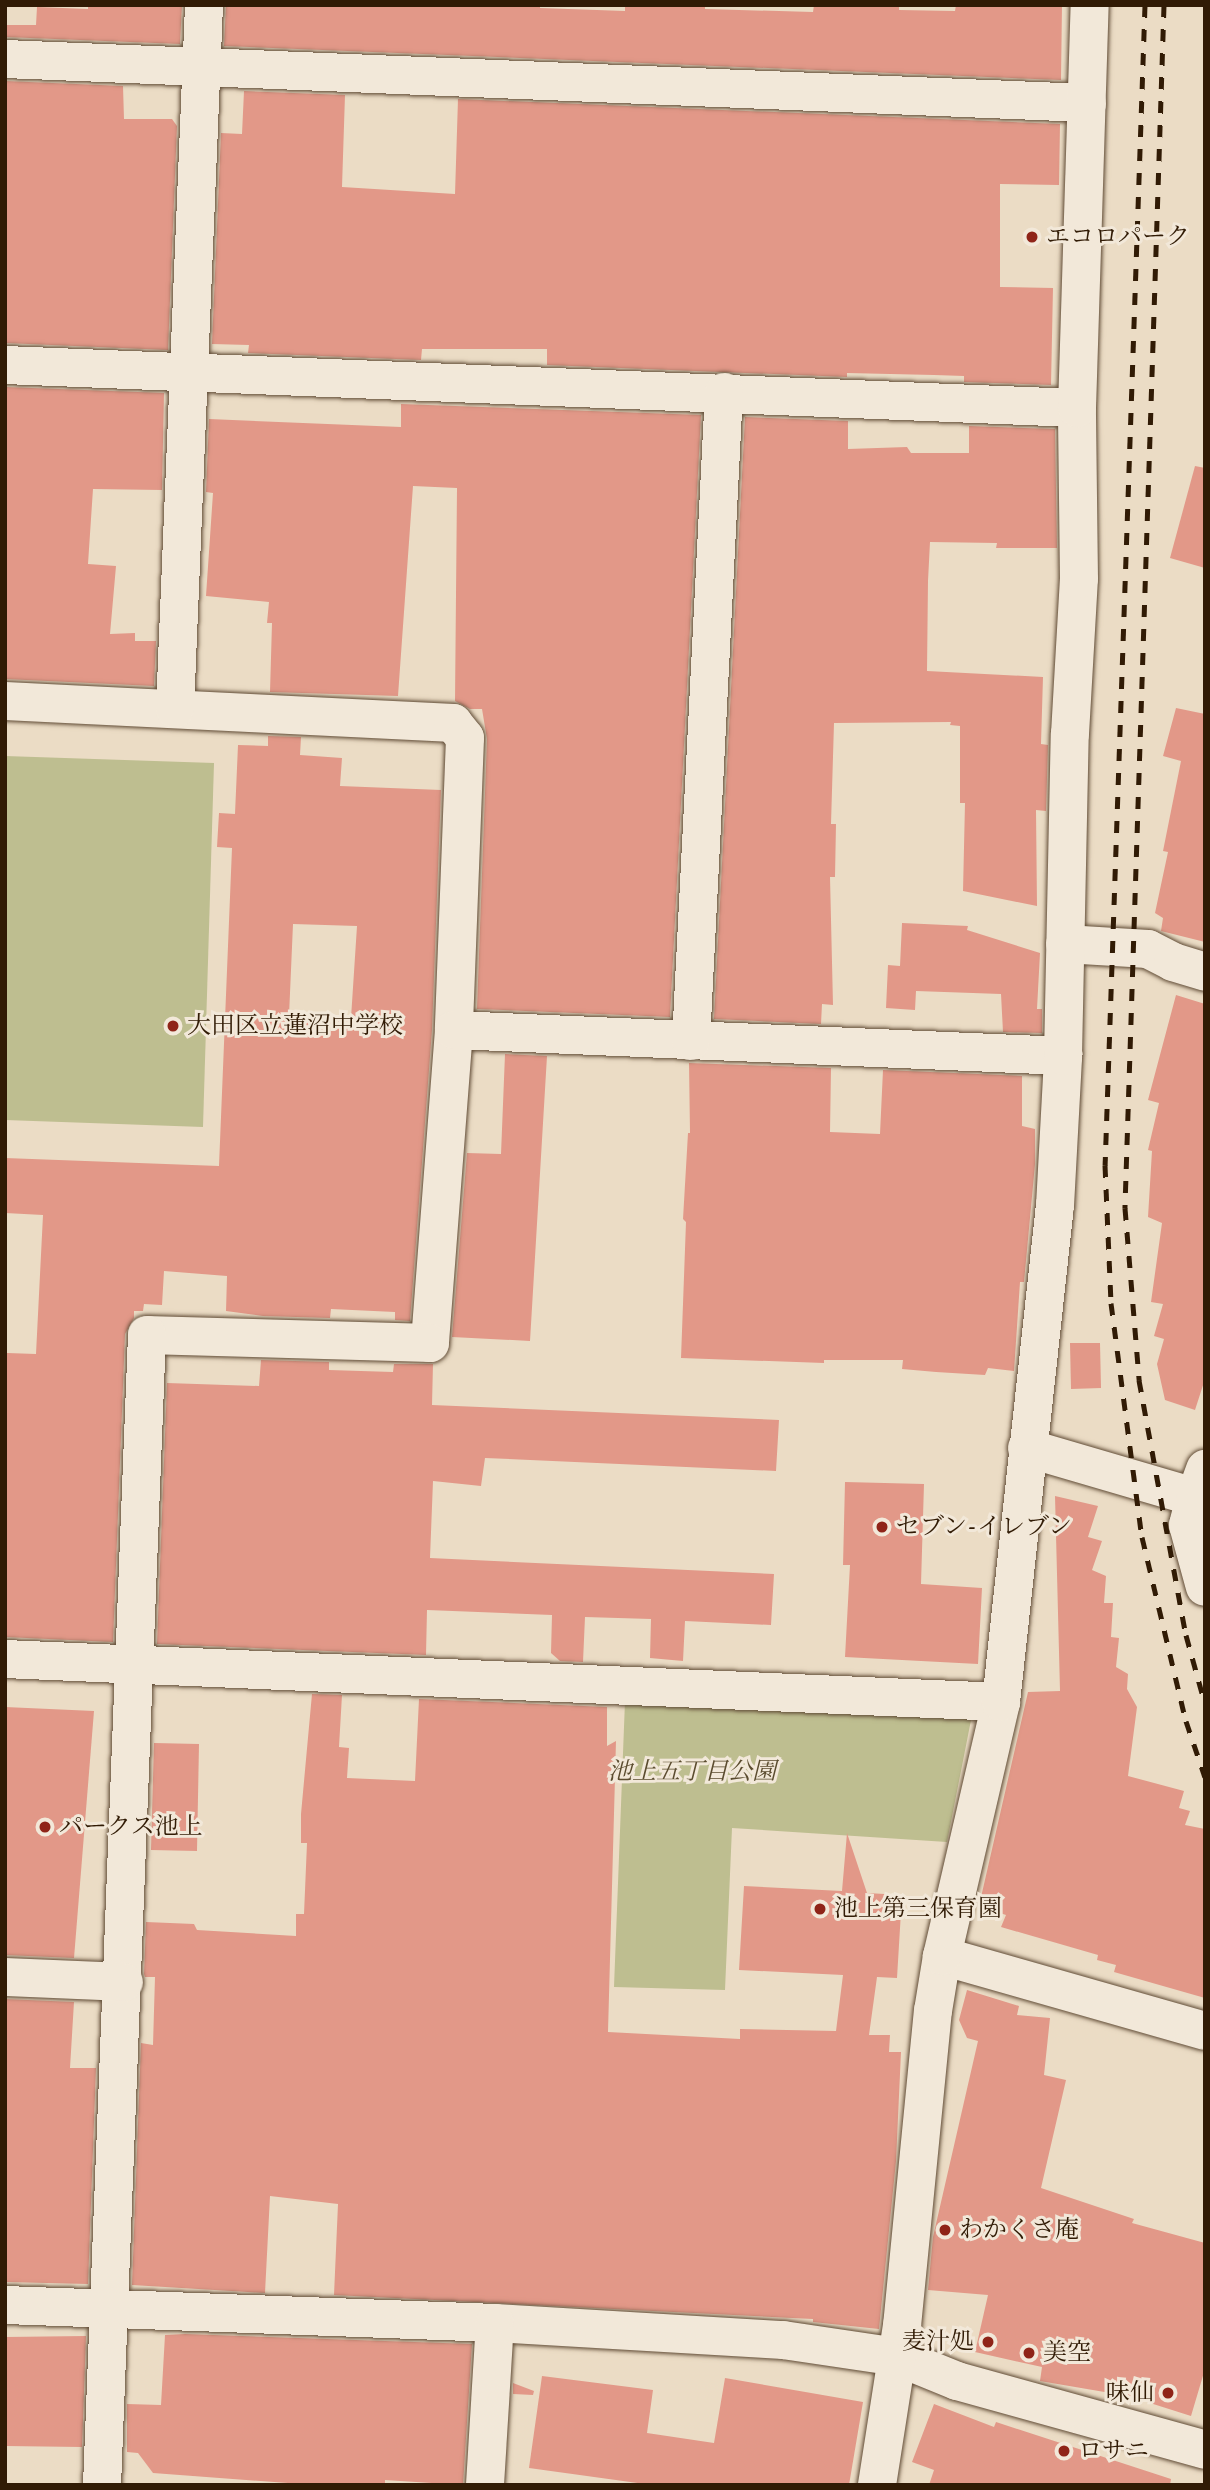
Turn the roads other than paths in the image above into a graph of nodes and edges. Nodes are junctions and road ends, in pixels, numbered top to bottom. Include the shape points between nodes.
1 (204, 5) edge
2 (1090, 5) edge
3 (5, 60) edge
4 (201, 69) junction
5 (1087, 103) junction
6 (5, 365) edge
7 (188, 373) junction
8 (724, 393) junction
9 (1077, 408) junction
10 (5, 701) edge
11 (174, 709) junction
12 (1065, 944) junction
13 (1205, 972) edge
14 (454, 1030) junction
15 (691, 1041) junction
16 (1063, 1056) junction
17 (1027, 1448) junction
18 (1201, 1489) edge
19 (1205, 1587) edge
20 (5, 1659) edge
21 (136, 1665) junction
22 (1001, 1702) junction
23 (942, 1955) junction
24 (5, 1977) edge
25 (124, 1982) junction
26 (1205, 2031) edge
27 (5, 2305) edge
28 (110, 2310) junction
29 (495, 2323) junction
30 (898, 2357) junction
31 (1205, 2450) edge
32 (102, 2485) edge
33 (485, 2485) edge
34 (877, 2485) edge

1 - 4 street
2 - 5 street
3 - 4 street
4 - 5 street
4 - 7 street
5 - 9 street
6 - 7 street
7 - 8 street
7 - 11 street
8 - 9 street
8 - 15 street
9 - 12 street via 1079,579
10 - 11 street
11 - 14 street via 453,723 465,738
12 - 13 street via 1148,949
12 - 16 street
14 - 15 street
14 - 21 street via 430,1343 147,1335
15 - 16 street
16 - 17 street via 1055,1206
17 - 18 street
17 - 22 street
18 - 19 street via 1188,1525
20 - 21 street
21 - 22 street
21 - 25 street
22 - 23 street
23 - 26 street
23 - 30 street
24 - 25 street
25 - 28 street
27 - 28 street
28 - 29 street
28 - 32 street
29 - 30 street via 783,2340
29 - 33 street
30 - 31 street via 957,2381
30 - 34 street

